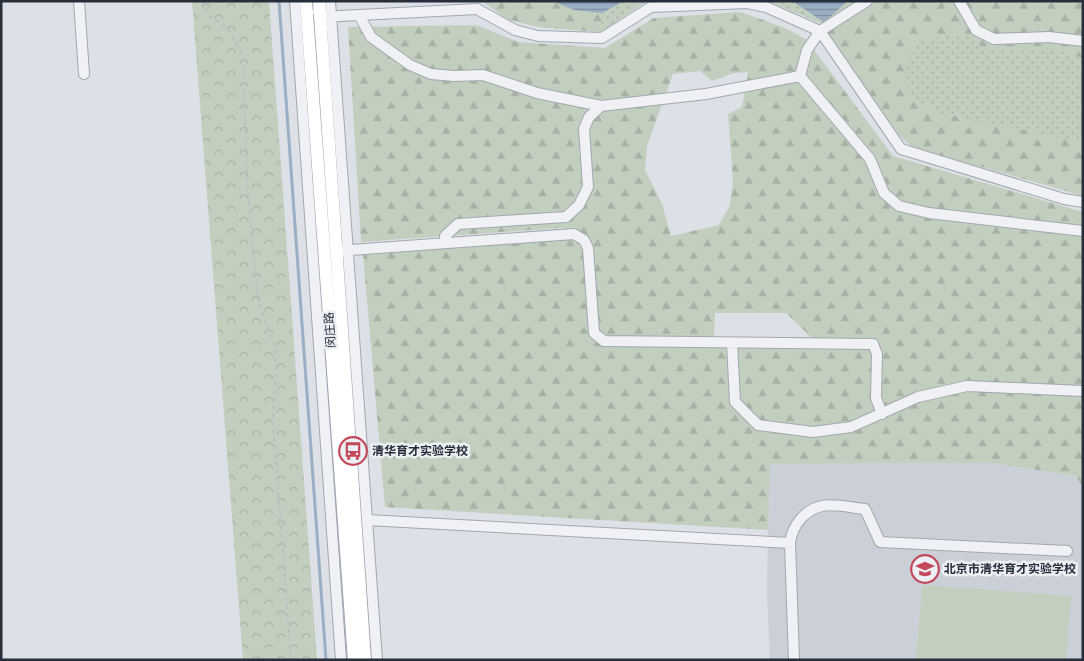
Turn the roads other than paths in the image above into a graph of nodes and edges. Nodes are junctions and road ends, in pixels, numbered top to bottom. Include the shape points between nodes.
1 (79, 1) edge
2 (295, 1) edge
3 (306, 1) edge
4 (317, 1) edge
5 (330, 1) edge
6 (868, 1) edge
7 (959, 1) edge
8 (359, 16) junction
9 (326, 17) junction
10 (820, 31) junction
11 (1083, 41) edge
12 (84, 74) dead end
13 (800, 76) junction
14 (600, 106) junction
15 (1083, 202) edge
16 (1083, 231) edge
17 (445, 243) junction
18 (342, 251) junction
19 (732, 343) junction
20 (1083, 391) edge
21 (882, 414) junction
22 (367, 520) junction
23 (790, 543) junction
24 (1067, 551) dead end
25 (341, 660) edge
26 (354, 660) edge
27 (366, 660) edge
28 (377, 660) edge
29 (794, 660) edge

1 - 12 street
2 - 25 street, 闵庄路
3 - 26 main road, 闵庄路
4 - 9 main road, 闵庄路
5 - 9 street, 闵庄路
6 - 10 street
7 - 11 street via 976,30 994,39 1049,37
8 - 9 street
8 - 10 street via 476,9 515,30 538,36 602,38 652,8 747,3 766,7
8 - 14 street via 371,37 410,65 431,74 483,75 537,93
9 - 18 main road, 闵庄路
10 - 13 street via 808,50
10 - 15 street via 901,149
13 - 14 street via 706,94
13 - 16 street via 870,159 884,193 899,206 929,213
14 - 17 street via 589,116 584,129 588,187 579,205 566,217 458,224 445,236
17 - 18 street
17 - 19 street via 574,234 584,240 588,248 594,333 604,341
18 - 22 street, 闵庄路
18 - 27 main road, 闵庄路
19 - 21 street via 872,344 877,354 876,398
19 - 21 street via 735,402 758,425 814,432 851,427
20 - 21 street via 967,386 918,397
22 - 23 street
22 - 28 street, 闵庄路
23 - 24 street via 791,533 802,517 821,506 828,506 866,509 880,542
23 - 29 street

